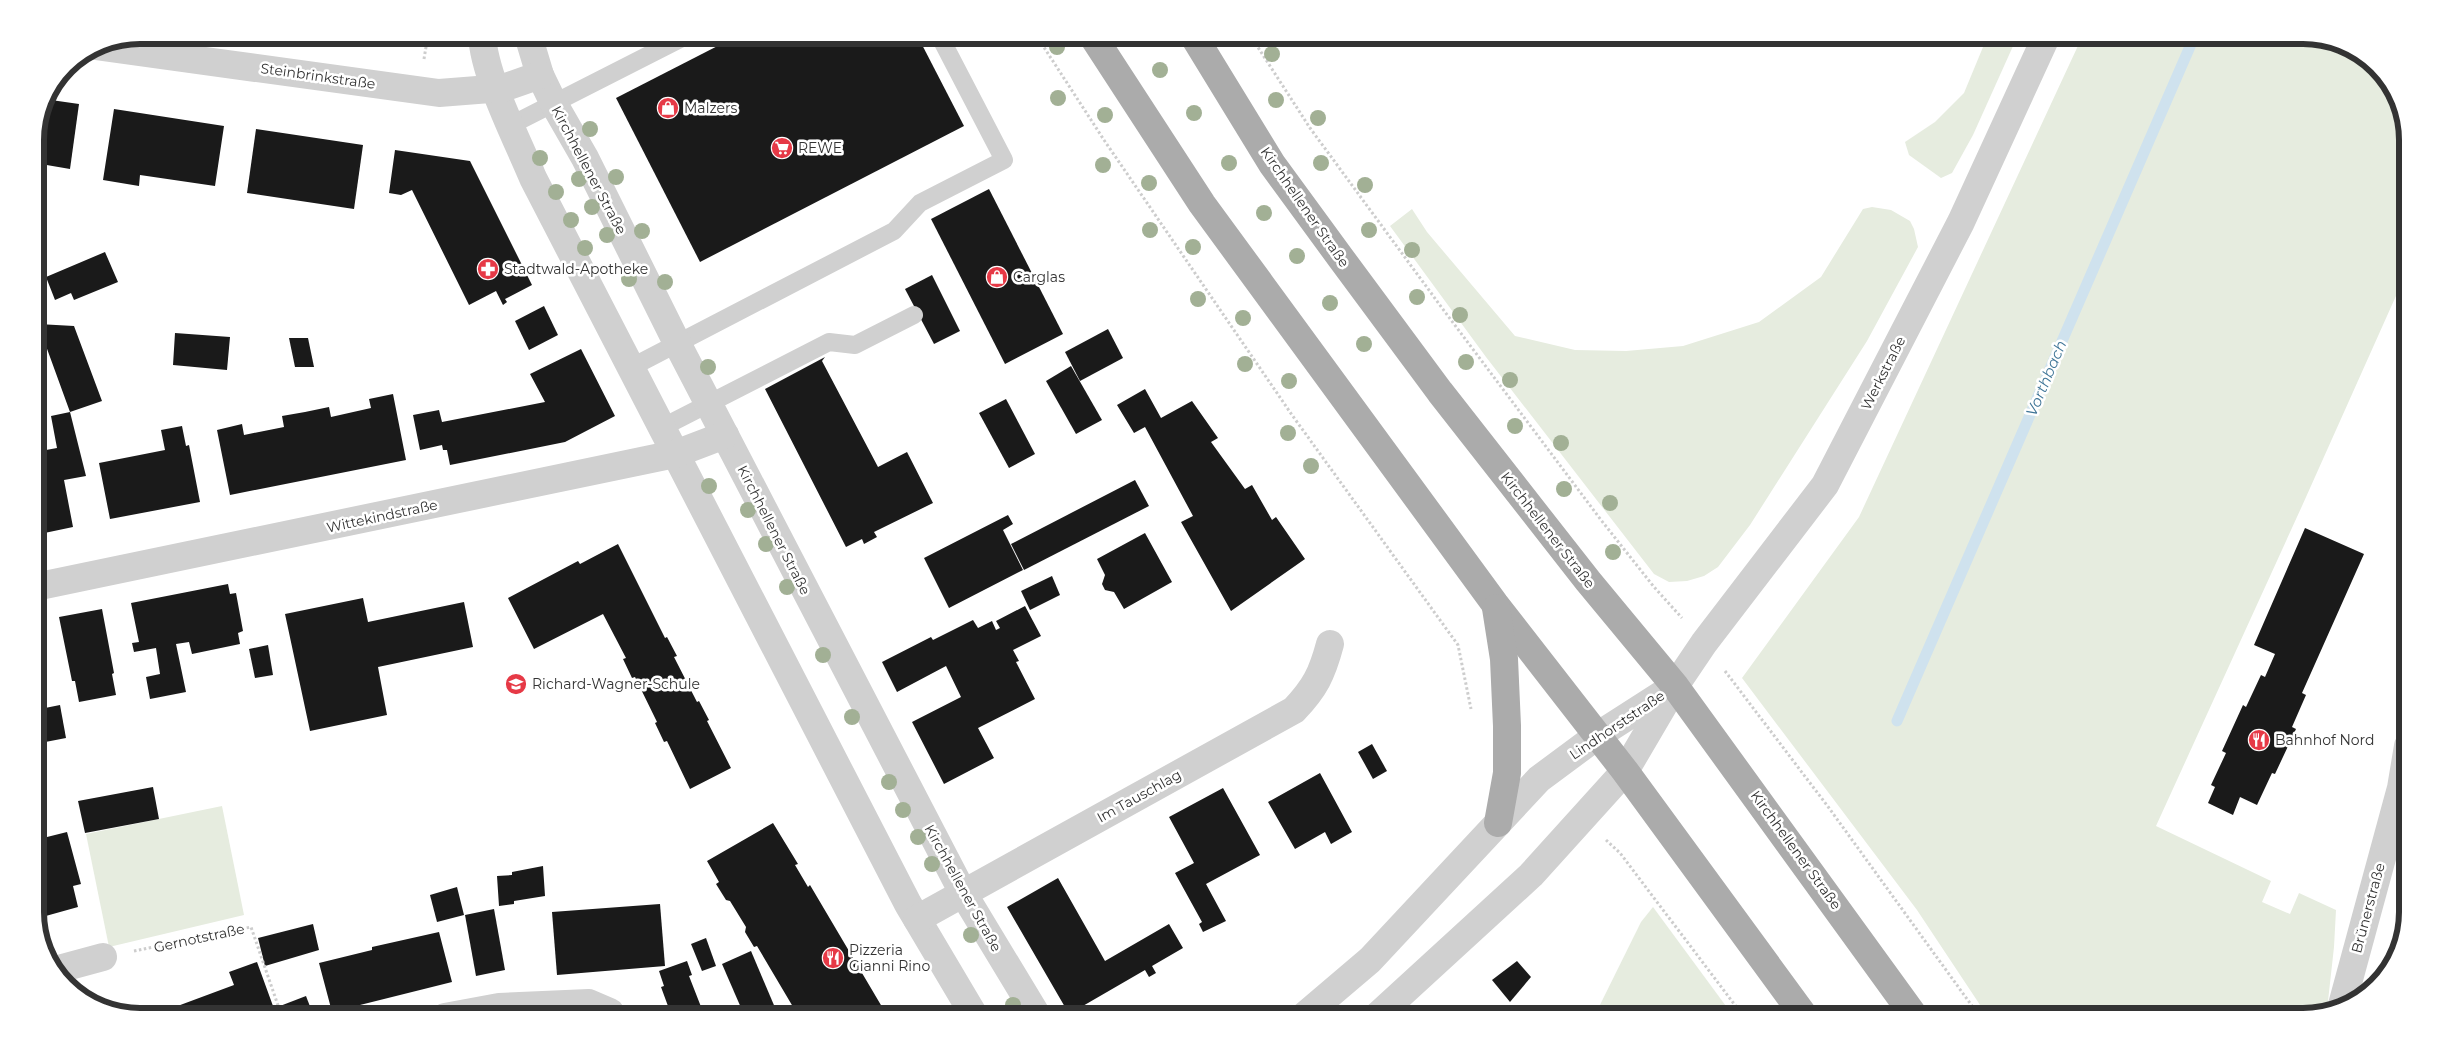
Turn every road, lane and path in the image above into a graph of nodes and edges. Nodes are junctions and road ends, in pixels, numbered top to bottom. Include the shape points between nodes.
1 (483, 44) edge
2 (531, 44) edge
3 (671, 44) edge
4 (944, 44) edge
5 (1042, 44) edge
6 (1098, 44) edge
7 (1199, 44) edge
8 (1256, 44) edge
9 (2043, 44) edge
10 (112, 48) edge
11 (540, 74) junction
12 (496, 88) junction
13 (554, 104) junction
14 (511, 125) junction
15 (914, 316) dead end
16 (677, 343) junction
17 (630, 368) junction
18 (709, 404) junction
19 (661, 428) junction
20 (725, 435) junction
21 (675, 454) junction
22 (44, 585) edge
23 (1495, 604) junction
24 (1704, 643) junction
25 (1330, 644) dead end
26 (1676, 686) junction
27 (1507, 726) junction
28 (1598, 736) junction
29 (1625, 771) junction
30 (2399, 807) edge
31 (1581, 819) junction
32 (1498, 823) junction
33 (963, 893) junction
34 (917, 920) junction
35 (103, 958) joint
36 (62, 968) edge
37 (2344, 999) edge
38 (279, 1008) edge
39 (494, 1008) edge
40 (601, 1008) edge
41 (970, 1008) edge
42 (1033, 1008) edge
43 (1313, 1008) edge
44 (1386, 1008) edge
45 (1737, 1008) edge
46 (1798, 1008) edge
47 (1909, 1008) edge
48 (1973, 1008) edge

1 - 12 street
2 - 11 street, Kirchhellener Straße
3 - 13 lane
4 - 16 lane via 1004,160 920,202 894,231
5 - 27 path via 1286,407 1458,645 1474,726
6 - 23 main road via 1202,204
7 - 26 main road, Kirchhellener Straße via 1272,164 1345,265 1570,558
8 - 24 path via 1310,128 1445,312 1601,520
9 - 24 street, Werkstraße via 1961,222 1825,485
10 - 12 street, Steinbrinkstraße via 439,93
11 - 12 street, Steinbrinkstraße
11 - 13 street, Kirchhellener Straße
12 - 14 street
13 - 14 lane
13 - 16 street, Kirchhellener Straße via 585,158
14 - 17 street via 533,178
15 - 18 lane via 855,345 829,342
16 - 17 lane
16 - 18 street, Kirchhellener Straße
17 - 19 street
18 - 19 lane
18 - 20 street, Kirchhellener Straße
19 - 21 street
20 - 21 street, Wittekindstraße
20 - 33 street, Kirchhellener Straße
21 - 22 street, Wittekindstraße
21 - 34 street
23 - 27 main road via 1504,658
23 - 28 main road
24 - 26 street, Werkstraße
24 - 48 path via 1829,808
25 - 33 street, Im Tauschlag via 1323,671 1312,691 1294,710
26 - 28 street, Lindhorststraße
26 - 29 street, Lindhorststraße
26 - 47 main road, Kirchhellener Straße
27 - 32 main road via 1508,773
28 - 29 main road
28 - 32 street, Lindhorststraße via 1539,779
29 - 31 street, Lindhorststraße
29 - 46 main road
30 - 37 street, Brünerstraße
31 - 44 street, Lindhorststraße via 1531,875
31 - 45 path via 1620,853
32 - 43 street, Lindhorststraße via 1370,960
33 - 34 street, Im Tauschlag
33 - 42 street, Kirchhellener Straße
34 - 41 street
35 - 36 street
35 - 38 path, Gernotstraße via 251,927
39 - 40 street via 589,1003

